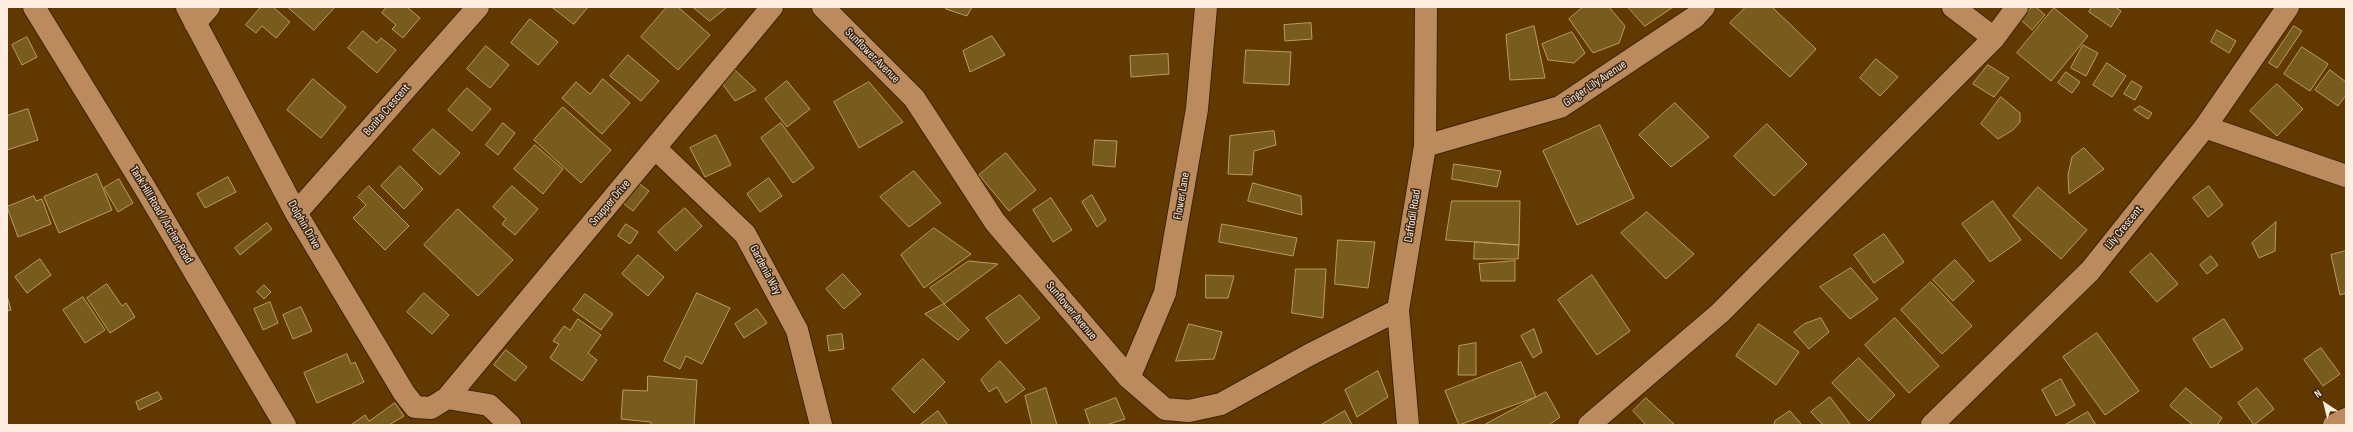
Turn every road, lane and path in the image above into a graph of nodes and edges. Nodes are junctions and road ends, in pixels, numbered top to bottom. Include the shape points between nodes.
1 (34, 7) edge
2 (478, 7) edge
3 (772, 7) edge
4 (823, 7) edge
5 (1206, 7) edge
6 (1426, 7) edge
7 (1704, 7) edge
8 (1953, 7) edge
9 (2017, 7) edge
10 (2288, 7) edge
11 (197, 12) edge
12 (1994, 38) junction
13 (2205, 127) junction
14 (1425, 146) junction
15 (655, 148) junction
16 (2346, 176) edge
17 (296, 213) junction
18 (1398, 310) junction
19 (1129, 378) junction
20 (447, 398) junction
21 (2346, 419) edge
22 (285, 425) edge
23 (510, 425) edge
24 (821, 425) edge
25 (1408, 425) edge
26 (1589, 425) edge
27 (1932, 425) edge
28 (2334, 425) edge

1 - 22 street, Tank Hill Road / Archer Road via 141,181
2 - 17 street, Bonita Crescent
3 - 15 street, Snapper Drive
4 - 19 street, Sunflower Avenue via 914,98 995,222
5 - 19 street, Flower Lane via 1197,109 1165,293
6 - 14 street, Daffodil Road
7 - 14 street, Ginger Lily Avenue via 1695,17 1560,107
8 - 12 street
9 - 12 street
10 - 13 street, Lily Crescent
11 - 17 street, Dolphin Drive
12 - 26 street via 1720,313
13 - 16 street
13 - 27 street, Lily Crescent via 2090,271
14 - 18 street, Daffodil Road
15 - 20 street, Snapper Drive
15 - 24 street, Gardenia Way via 745,234 797,330
17 - 20 street, Dolphin Drive via 404,393 415,407 431,408
18 - 19 street, Sunflower Avenue via 1309,355 1221,404 1189,411 1165,409
18 - 25 street, Daffodil Road
20 - 23 street via 489,405
21 - 28 street

